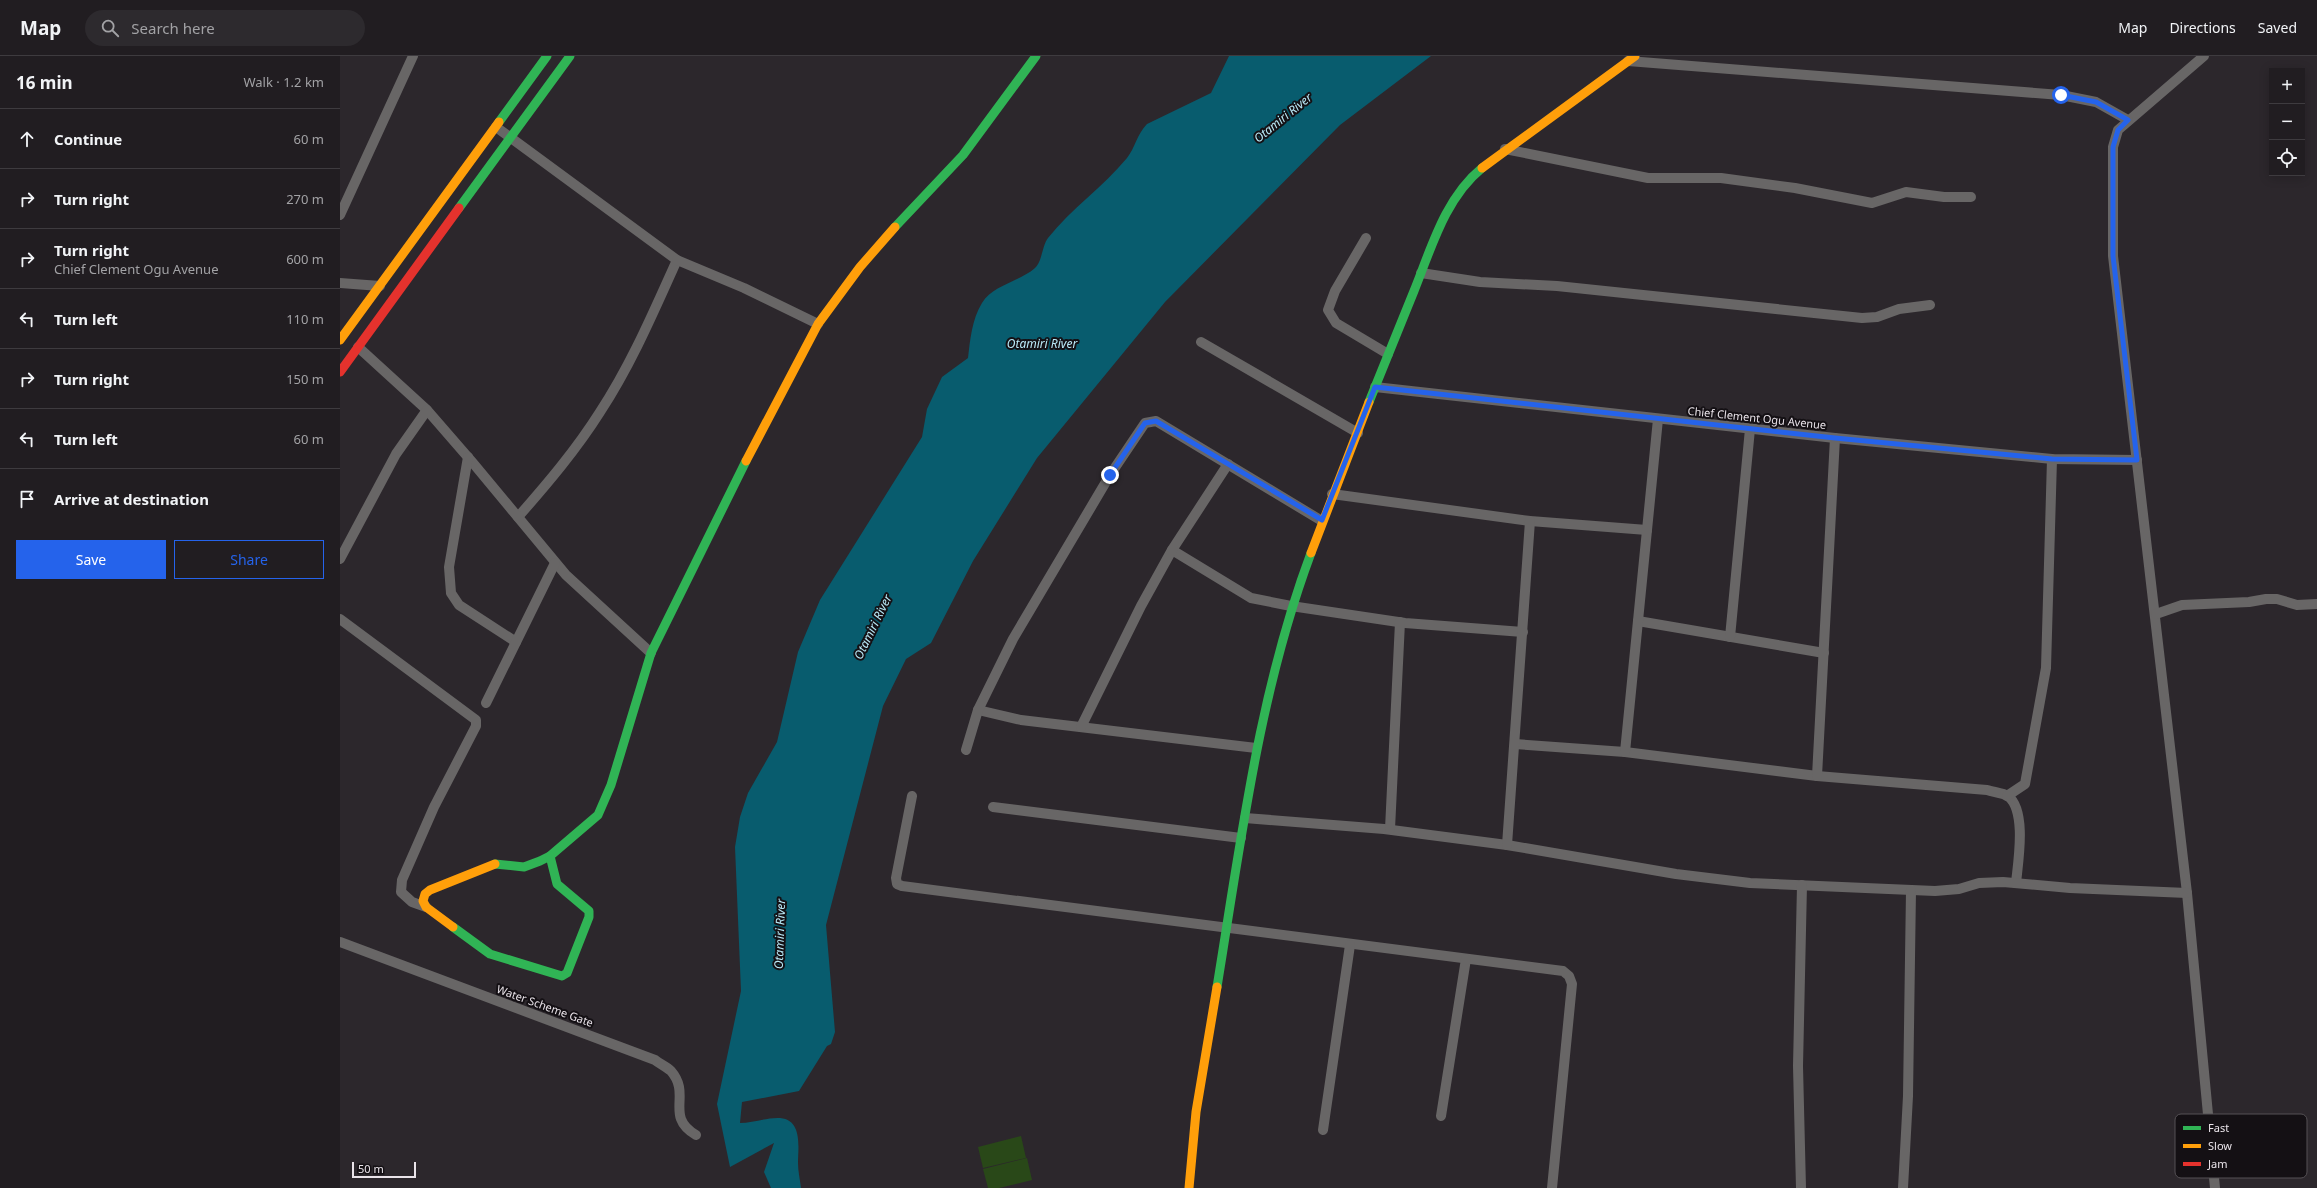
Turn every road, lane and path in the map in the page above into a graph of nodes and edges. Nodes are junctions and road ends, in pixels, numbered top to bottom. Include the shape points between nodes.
1 (413, 56) edge
2 (547, 56) edge
3 (570, 56) edge
4 (1036, 56) edge
5 (2204, 56) edge
6 (1632, 58) edge
7 (2128, 120) junction
8 (496, 127) junction
9 (511, 137) junction
10 (1506, 149) junction
11 (1971, 197) dead end
12 (340, 215) edge
13 (1366, 238) dead end
14 (677, 260) junction
15 (1421, 273) junction
16 (340, 283) edge
17 (380, 286) junction
18 (1930, 305) dead end
19 (818, 324) junction
20 (340, 340) edge
21 (1201, 342) dead end
22 (358, 347) junction
23 (1388, 354) junction
24 (340, 372) edge
25 (1375, 387) junction
26 (427, 410) junction
27 (1658, 419) junction
28 (1750, 429) junction
29 (1358, 433) junction
30 (1835, 438) junction
31 (468, 457) junction
32 (2052, 459) junction
33 (2137, 460) junction
34 (1228, 464) junction
35 (1332, 494) junction
36 (518, 517) junction
37 (1322, 520) junction
38 (1530, 521) junction
39 (1647, 530) junction
40 (1172, 550) junction
41 (340, 559) edge
42 (555, 563) junction
43 (2317, 604) edge
44 (1291, 606) junction
45 (2156, 614) junction
46 (340, 619) edge
47 (1400, 622) junction
48 (1638, 622) junction
49 (1523, 632) junction
50 (1730, 637) junction
51 (516, 642) junction
52 (651, 652) junction
53 (1824, 654) junction
54 (486, 703) dead end
55 (978, 710) junction
56 (1081, 727) junction
57 (1514, 744) junction
58 (1256, 748) junction
59 (966, 750) dead end
60 (1625, 752) junction
61 (1817, 776) junction
62 (912, 796) dead end
63 (2007, 796) junction
64 (993, 807) dead end
65 (1245, 818) junction
66 (1390, 830) junction
67 (1241, 838) junction
68 (1507, 845) junction
69 (550, 856) junction
70 (2016, 883) junction
71 (1802, 885) junction
72 (1911, 890) junction
73 (2187, 893) junction
74 (426, 908) junction
75 (1227, 928) junction
76 (340, 942) edge
77 (1350, 945) junction
78 (1466, 959) junction
79 (2208, 1114) edge
80 (1441, 1116) dead end
81 (1323, 1130) dead end
82 (696, 1135) dead end
83 (2214, 1178) edge
84 (1189, 1188) edge
85 (1552, 1188) edge
86 (1801, 1188) edge
87 (1903, 1188) edge
88 (2215, 1188) edge

1 - 12 street
2 - 8 street
3 - 9 street
4 - 19 street via 963,155 860,267
5 - 7 street
6 - 7 street via 2061,95 2096,102
6 - 10 street
7 - 33 street via 2118,130 2113,147 2113,256
8 - 9 street
8 - 17 street
9 - 14 street
9 - 22 street
10 - 11 street via 1648,178 1721,178 1795,188 1872,203 1906,192 1944,197
10 - 15 street via 1467,180 1430,245
13 - 23 street via 1335,291 1328,310 1336,323
14 - 19 street via 744,288
14 - 36 street via 620,380 601,412 556,474
15 - 18 street via 1480,282 1557,286 1862,318
15 - 23 street
16 - 17 street
17 - 20 street
19 - 52 street via 724,502
21 - 29 street
22 - 24 street
22 - 26 street
23 - 25 street
25 - 27 street, Chief Clement Ogu Avenue
25 - 29 street
26 - 31 street
26 - 41 street via 396,454
27 - 28 street, Chief Clement Ogu Avenue
27 - 39 street
28 - 30 street, Chief Clement Ogu Avenue
28 - 50 street
29 - 35 street
30 - 32 street, Chief Clement Ogu Avenue
30 - 53 street
31 - 36 street
31 - 51 street via 449,566 451,593 459,605
32 - 33 street, Chief Clement Ogu Avenue
32 - 63 street via 2046,668 2025,784
33 - 45 street
34 - 37 street
34 - 40 street
34 - 55 street via 1156,421 1145,423 1110,475 1013,639
35 - 37 street
35 - 38 street
36 - 42 street
37 - 44 street
38 - 39 street
38 - 49 street
39 - 48 street
40 - 44 street via 1251,598
40 - 56 street via 1140,606
42 - 51 street
42 - 52 street
43 - 45 street via 2297,605 2266,598 2250,602 2182,605
44 - 47 street
44 - 58 street
45 - 73 street
46 - 74 street via 476,720 476,726 430,814 402,880 401,892 405,897
47 - 49 street
47 - 66 street
48 - 50 street
48 - 60 street
49 - 57 street
50 - 53 street
51 - 54 street
52 - 69 street via 604,805 598,815
53 - 61 street
55 - 56 street via 1021,720
55 - 59 street
56 - 58 street
57 - 60 street
57 - 68 street
58 - 65 street
60 - 61 street
61 - 63 street via 1987,790
62 - 75 street via 897,884
63 - 70 street via 2016,806 2020,840
64 - 67 street
65 - 66 street
65 - 67 street
66 - 68 street
67 - 75 street
68 - 71 street via 1676,874 1750,883
69 - 74 street via 524,867 496,863 489,865 476,873 430,890 425,894 423,901
69 - 74 street via 557,884 589,911 589,917 567,973 562,976 490,954
70 - 72 street via 1979,883 1959,889 1935,891
70 - 73 street
71 - 72 street
71 - 86 street via 1798,1066
72 - 87 street via 1908,1096
73 - 79 street
75 - 77 street
75 - 84 street via 1196,1112
76 - 82 street, Water Scheme Gate via 655,1060 671,1071 680,1088 680,1121 686,1129
77 - 78 street
77 - 81 street
78 - 80 street
78 - 85 street via 1563,971 1569,976 1572,984
83 - 88 street

